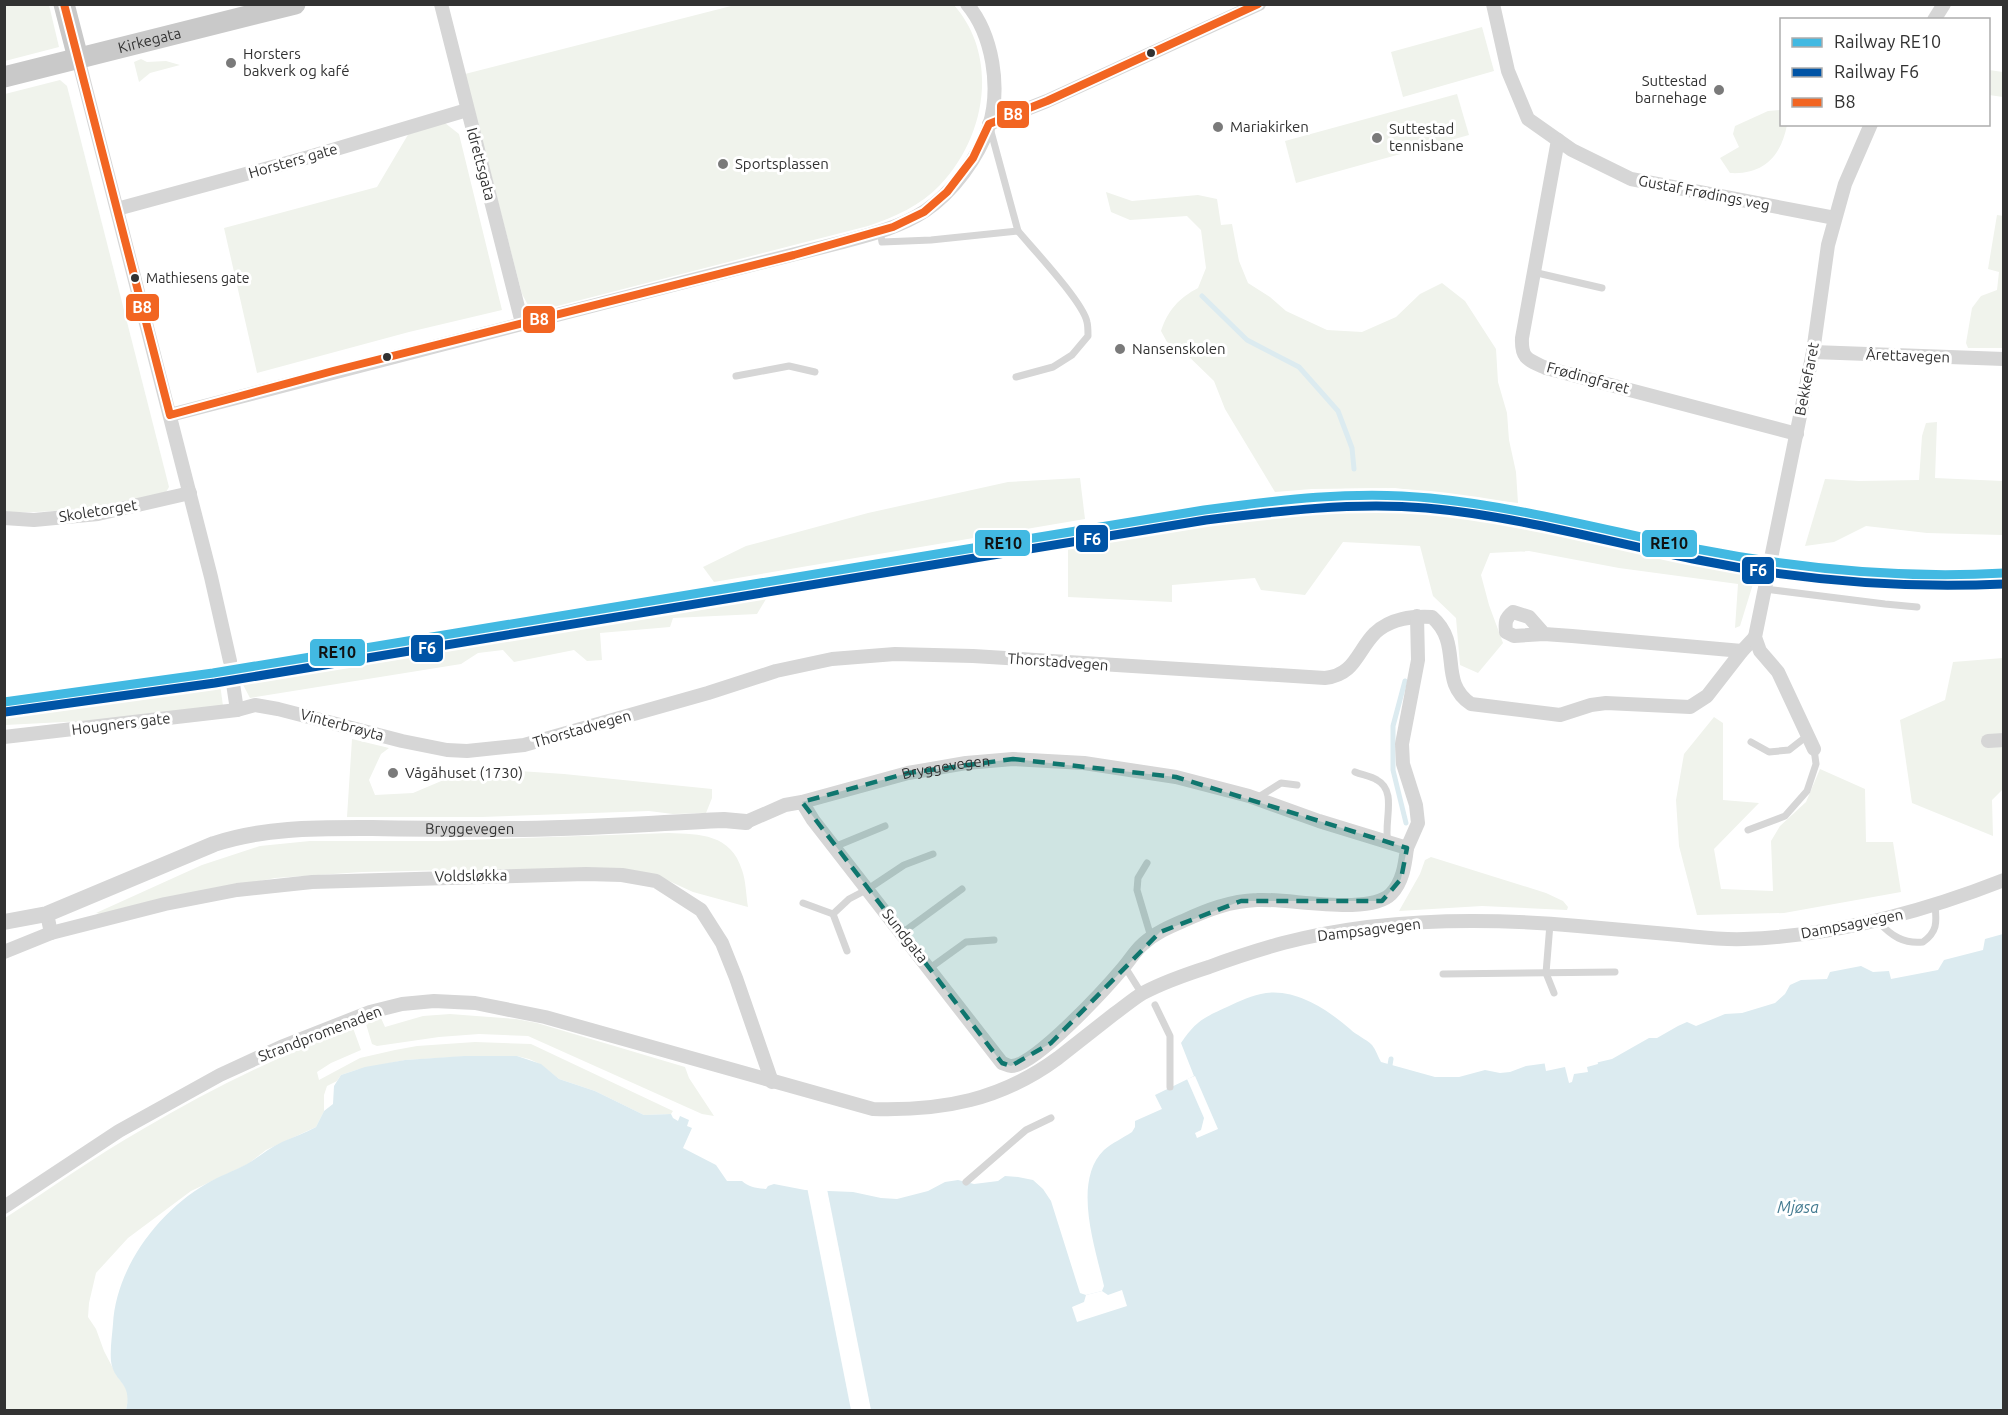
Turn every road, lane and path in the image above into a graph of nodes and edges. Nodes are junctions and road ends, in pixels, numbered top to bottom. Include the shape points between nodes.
1 (64, 4) edge
2 (441, 4) edge
3 (967, 4) edge
4 (1259, 4) edge
5 (1493, 4) edge
6 (1944, 4) edge
7 (289, 5) edge
8 (1935, 18) edge
9 (78, 58) junction
10 (4, 78) edge
11 (467, 110) junction
12 (989, 124) junction
13 (1870, 126) edge
14 (1558, 140) junction
15 (117, 209) junction
16 (1835, 218) junction
17 (880, 231) junction
18 (1017, 231) junction
19 (1533, 272) junction
20 (1602, 288) dead end
21 (522, 323) junction
22 (1813, 352) junction
23 (2004, 359) edge
24 (815, 372) dead end
25 (736, 376) dead end
26 (1016, 377) dead end
27 (170, 415) junction
28 (1797, 434) junction
29 (190, 494) junction
30 (4, 518) edge
31 (1765, 589) junction
32 (1917, 607) dead end
33 (1417, 616) junction
34 (1544, 634) dead end
35 (1755, 637) junction
36 (1742, 651) junction
37 (230, 661) dead end
38 (232, 677) dead end
39 (237, 710) junction
40 (1807, 735) junction
41 (4, 737) edge
42 (2004, 740) edge
43 (1751, 741) dead end
44 (1988, 741) dead end
45 (1814, 748) joint
46 (447, 750) joint
47 (1355, 772) dead end
48 (1297, 785) dead end
49 (1257, 798) junction
50 (802, 802) junction
51 (746, 822) joint
52 (885, 826) dead end
53 (1748, 830) dead end
54 (1389, 842) junction
55 (834, 847) junction
56 (1407, 848) junction
57 (933, 854) dead end
58 (1147, 863) dead end
59 (2004, 880) edge
60 (868, 889) junction
61 (962, 890) dead end
62 (803, 903) dead end
63 (1935, 906) junction
64 (47, 914) junction
65 (833, 914) junction
66 (4, 922) edge
67 (1879, 922) junction
68 (1550, 924) junction
69 (51, 933) junction
70 (902, 933) junction
71 (1152, 938) junction
72 (994, 940) dead end
73 (847, 951) dead end
74 (4, 952) edge
75 (1125, 967) junction
76 (930, 968) junction
77 (1615, 972) dead end
78 (1546, 973) junction
79 (1443, 974) dead end
80 (1554, 993) dead end
81 (1142, 994) junction
82 (1155, 1005) dead end
83 (772, 1082) junction
84 (1170, 1087) dead end
85 (1051, 1118) dead end
86 (966, 1182) dead end
87 (4, 1207) edge

1 - 9 main road
2 - 11 street, Idrettsgata
3 - 12 street via 979,22 991,62 993,100
4 - 12 street
5 - 14 street, Gustaf Frødings veg via 1508,71 1528,119
6 - 8 street
7 - 9 main road, Kirkegata
9 - 10 main road, Kirkegata
9 - 15 street
11 - 15 street, Horsters gate
11 - 21 street, Idrettsgata
12 - 17 street via 973,158 936,202 908,221
12 - 18 lane
13 - 16 street, Bekkefaret
14 - 16 street, Gustaf Frødings veg via 1631,179
14 - 19 street, Frødingfaret
15 - 27 street
16 - 22 street, Bekkefaret
17 - 18 lane via 882,242
17 - 21 street
18 - 26 lane via 1076,302 1087,320 1088,336 1072,355 1053,367
19 - 20 lane
19 - 28 street, Frødingfaret via 1521,350 1528,360
21 - 27 street
22 - 23 street, Årettavegen
22 - 28 street, Bekkefaret
24 - 25 lane via 789,366
27 - 29 street
28 - 31 street, Bekkefaret
29 - 30 street, Skoletorget via 98,514 34,520
29 - 37 street
31 - 32 lane
31 - 35 street, Bekkefaret
33 - 36 street via 1432,617 1446,633 1453,680 1461,698 1471,704 1537,713 1560,715 1606,703 1690,706 1707,696
33 - 46 street, Thorstadvegen via 1398,619 1376,633 1354,663 1336,677 885,654 832,659 776,671 524,745
33 - 56 street via 1418,660 1402,744 1418,823
34 - 36 street
35 - 36 street
35 - 40 street via 1760,651 1778,672
38 - 39 street
39 - 41 street, Hougners gate
39 - 46 street, Vinterbrøyta via 255,705 278,709
40 - 43 lane via 1789,750 1769,752
40 - 45 street
42 - 44 street
45 - 53 lane via 1816,764 1807,791 1785,816
47 - 54 lane via 1379,780 1385,788 1389,799
48 - 49 lane via 1281,783
49 - 50 street, Bryggevegen via 1176,777 1013,759 908,773
49 - 54 street, Bryggevegen
50 - 51 street, Bryggevegen
50 - 55 street, Sundgata
51 - 64 street, Bryggevegen via 267,832 214,844
52 - 55 lane
54 - 56 street, Bryggevegen
55 - 60 street, Sundgata
56 - 71 street via 1401,879 1382,901 1346,905 1280,899 1227,903 1179,922
57 - 60 lane via 904,865
58 - 71 lane via 1138,878 1137,890
59 - 63 street, Dampsagvegen
60 - 65 lane
60 - 70 street, Sundgata
61 - 70 lane
62 - 65 lane
63 - 67 street, Dampsagvegen
63 - 67 lane via 1935,930 1923,942 1901,940
64 - 66 street, Bryggevegen
64 - 69 street
65 - 73 lane
67 - 68 street, Dampsagvegen via 1797,936 1741,940
68 - 78 lane
68 - 81 street, Dampsagvegen via 1447,921 1332,932 1282,943 1178,977
69 - 74 street, Voldsløkka
69 - 83 street, Voldsløkka via 165,904 237,890 312,882 586,874 656,880 701,910 722,943
70 - 76 street, Sundgata
71 - 75 street
72 - 76 lane via 966,942
75 - 76 street, Sundgata via 1051,1043 1011,1066 1002,1063
75 - 81 lane
77 - 78 lane
78 - 79 lane
78 - 80 lane
81 - 83 street, Dampsagvegen via 1029,1076 991,1095 955,1104 909,1110 873,1109
82 - 84 lane via 1170,1036
83 - 87 street, Strandpromenaden via 545,1017 475,1003 402,1004 370,1012 281,1047 220,1076 119,1131
85 - 86 lane via 1026,1130

